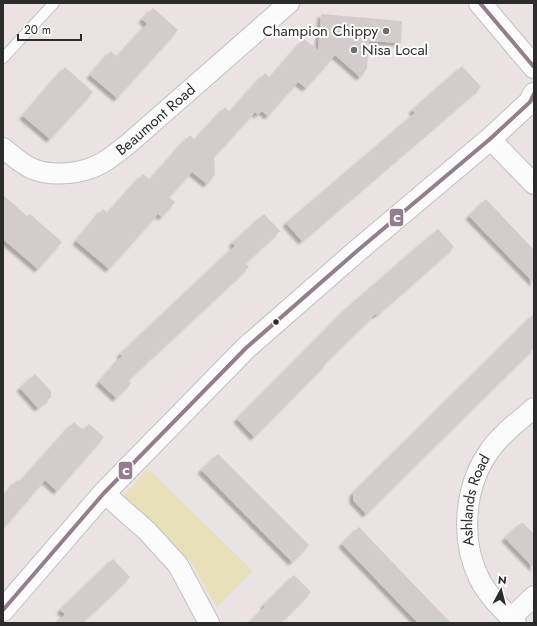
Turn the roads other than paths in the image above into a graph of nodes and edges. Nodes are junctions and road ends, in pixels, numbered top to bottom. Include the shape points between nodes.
1 (54, 3) edge
2 (289, 3) edge
3 (480, 3) edge
4 (3, 58) edge
5 (534, 67) edge
6 (534, 94) edge
7 (490, 139) junction
8 (3, 148) edge
9 (534, 184) edge
10 (534, 408) edge
11 (104, 493) junction
12 (534, 596) edge
13 (3, 610) edge
14 (514, 620) edge
15 (209, 623) edge

1 - 4 lane
2 - 8 street, Beaumont Road via 102,164 86,170 53,173 33,169
3 - 5 street
6 - 7 street via 530,102
7 - 9 street
7 - 11 street via 246,348
10 - 14 street, Ashlands Road via 490,450 478,471 470,494 467,524 470,552 479,578 493,600
11 - 13 street
11 - 15 street via 146,531 178,566
12 - 14 street

